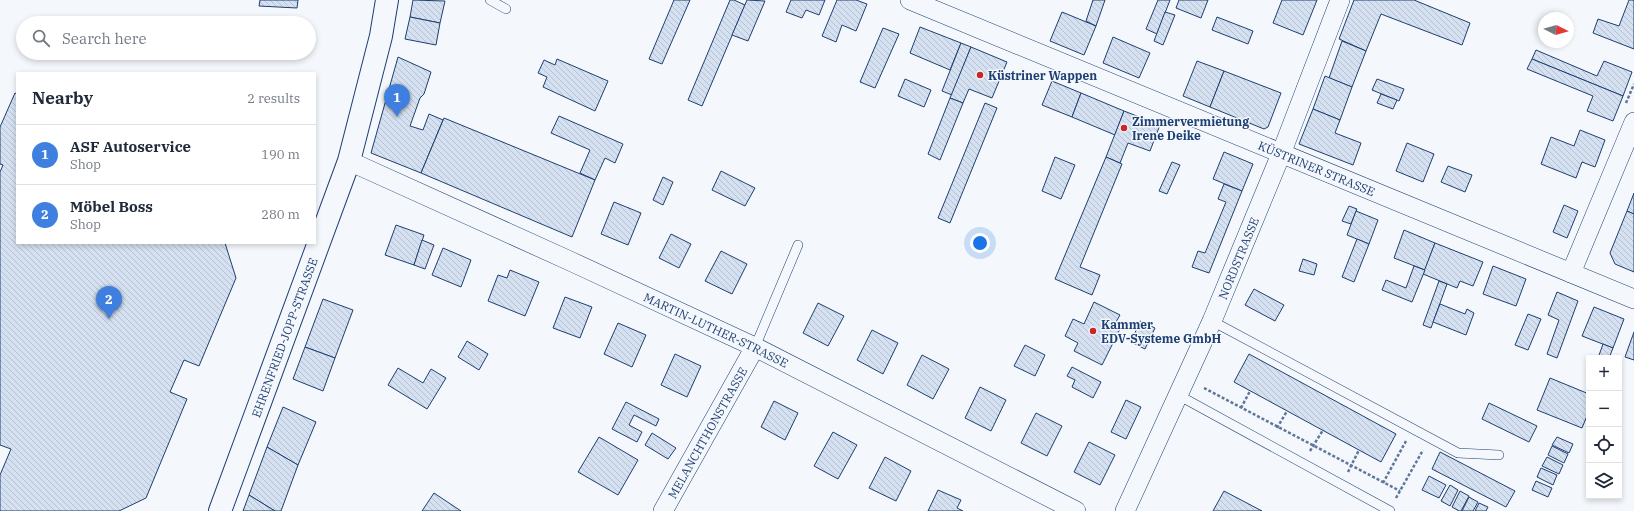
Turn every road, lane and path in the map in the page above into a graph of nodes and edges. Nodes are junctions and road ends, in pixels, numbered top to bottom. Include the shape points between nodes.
1 (387, 0) edge
2 (490, 0) edge
3 (910, 0) edge
4 (1340, 0) edge
5 (506, 8) dead end
6 (1634, 122) edge
7 (1281, 154) junction
8 (349, 161) junction
9 (798, 245) dead end
10 (1571, 273) junction
11 (1634, 300) edge
12 (1212, 321) junction
13 (755, 347) junction
14 (1182, 387) junction
15 (1250, 391) dead end
16 (1241, 408) junction
17 (1287, 411) dead end
18 (1231, 424) junction
19 (1278, 428) junction
20 (1413, 428) junction
21 (1323, 430) dead end
22 (1430, 438) junction
23 (1268, 444) junction
24 (1313, 446) junction
25 (1359, 450) dead end
26 (1499, 455) dead end
27 (1303, 463) junction
28 (1351, 467) junction
29 (1383, 483) junction
30 (1342, 484) junction
31 (1400, 491) junction
32 (220, 511) edge
33 (663, 511) edge
34 (1076, 511) edge
35 (1126, 511) edge
36 (1390, 511) edge

1 - 8 street, EHRENFRIED-JOPP-STRASSE via 381,36
2 - 5 lane
3 - 7 street, KÜSTRINER STRASSE
4 - 7 street, NORDSTRASSE
6 - 10 street
7 - 10 street, KÜSTRINER STRASSE
7 - 12 street, NORDSTRASSE
8 - 13 street, MARTIN-LUTHER-STRASSE
8 - 32 street, EHRENFRIED-JOPP-STRASSE
9 - 13 lane, MELANCHTHONSTRASSE
10 - 11 street, KÜSTRINER STRASSE
12 - 14 street, NORDSTRASSE
12 - 20 lane
13 - 33 street, MELANCHTHONSTRASSE
13 - 34 street, MARTIN-LUTHER-STRASSE
14 - 16 path
14 - 18 lane
14 - 35 street, NORDSTRASSE
15 - 16 path
16 - 18 path
16 - 19 path
17 - 19 path
18 - 23 lane
19 - 23 path
19 - 24 path
20 - 22 lane
20 - 29 path
21 - 24 path
22 - 26 lane via 1458,453
22 - 31 path
23 - 27 lane
24 - 27 path
24 - 28 path
25 - 28 path
27 - 30 lane
28 - 29 path
28 - 30 path
29 - 31 path
30 - 36 lane
31 - 36 path

